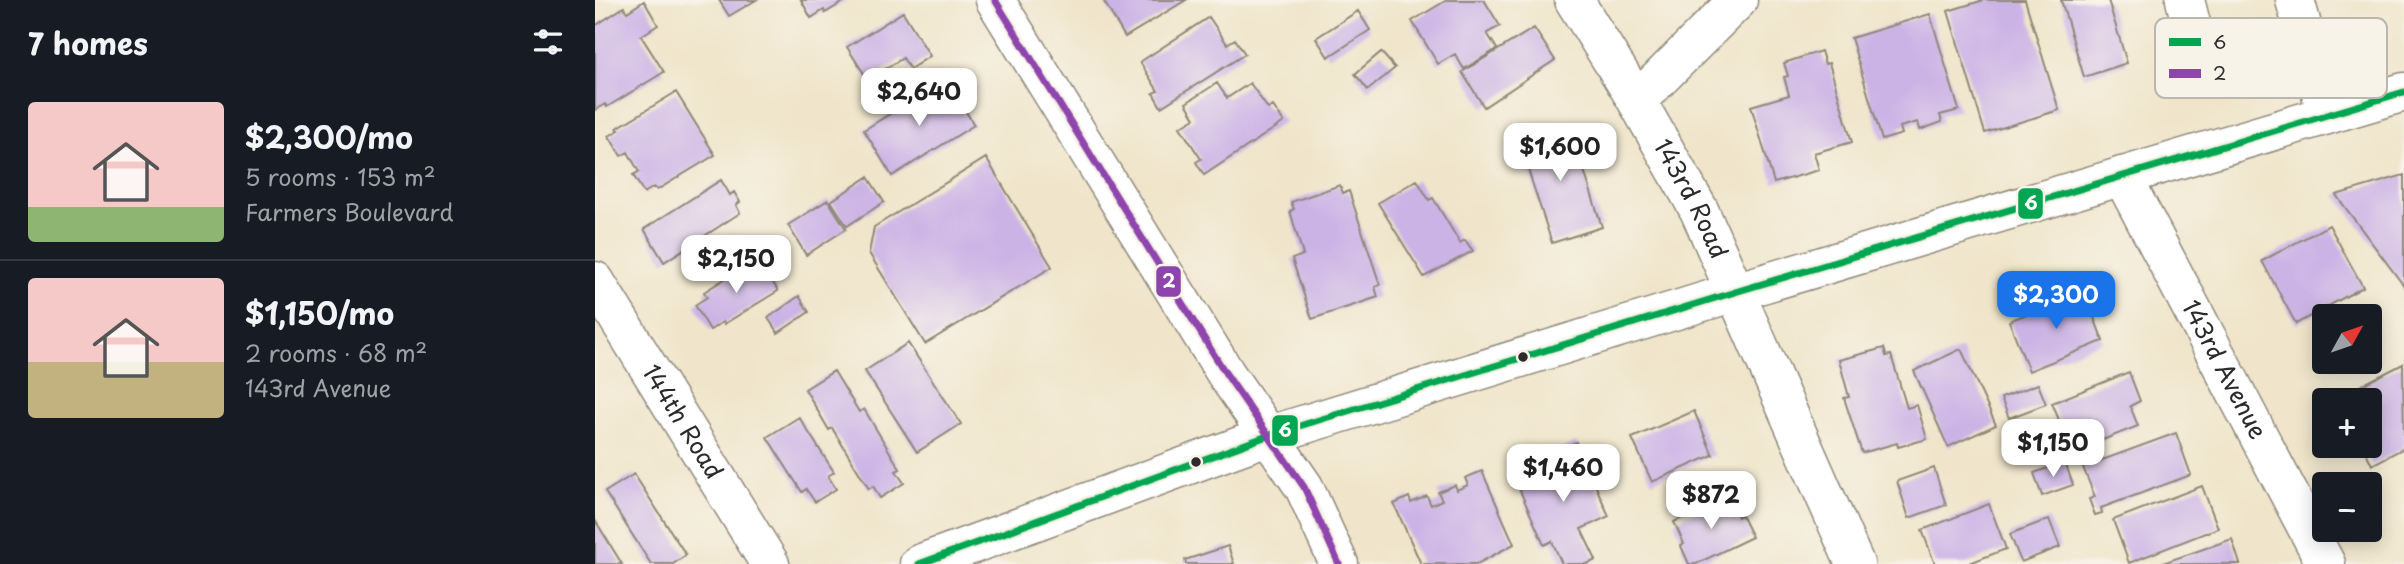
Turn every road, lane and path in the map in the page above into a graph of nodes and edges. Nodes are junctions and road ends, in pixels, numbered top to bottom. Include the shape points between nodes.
1 (995, 0) edge
2 (1574, 0) edge
3 (1738, 0) edge
4 (2185, 0) edge
5 (2295, 0) edge
6 (2190, 18) edge
7 (2300, 18) edge
8 (2404, 92) edge
9 (2387, 97) edge
10 (2322, 98) edge
11 (2384, 98) edge
12 (1637, 101) junction
13 (2327, 115) junction
14 (2122, 176) junction
15 (595, 281) edge
16 (1735, 292) junction
17 (1270, 435) junction
18 (770, 564) edge
19 (919, 564) edge
20 (1339, 564) edge
21 (1855, 564) edge
22 (2326, 564) edge

1 - 17 street via 1227,374
2 - 12 street, 143rd Road
3 - 12 street
4 - 6 street
5 - 7 street
8 - 9 street
10 - 13 street
11 - 13 street
12 - 16 street, 143rd Road via 1699,210
13 - 14 street
14 - 16 street
14 - 22 street, 143rd Avenue
15 - 18 street, 144th Road
16 - 17 street
16 - 21 street, 143rd Road
17 - 19 street
17 - 20 street via 1304,486

